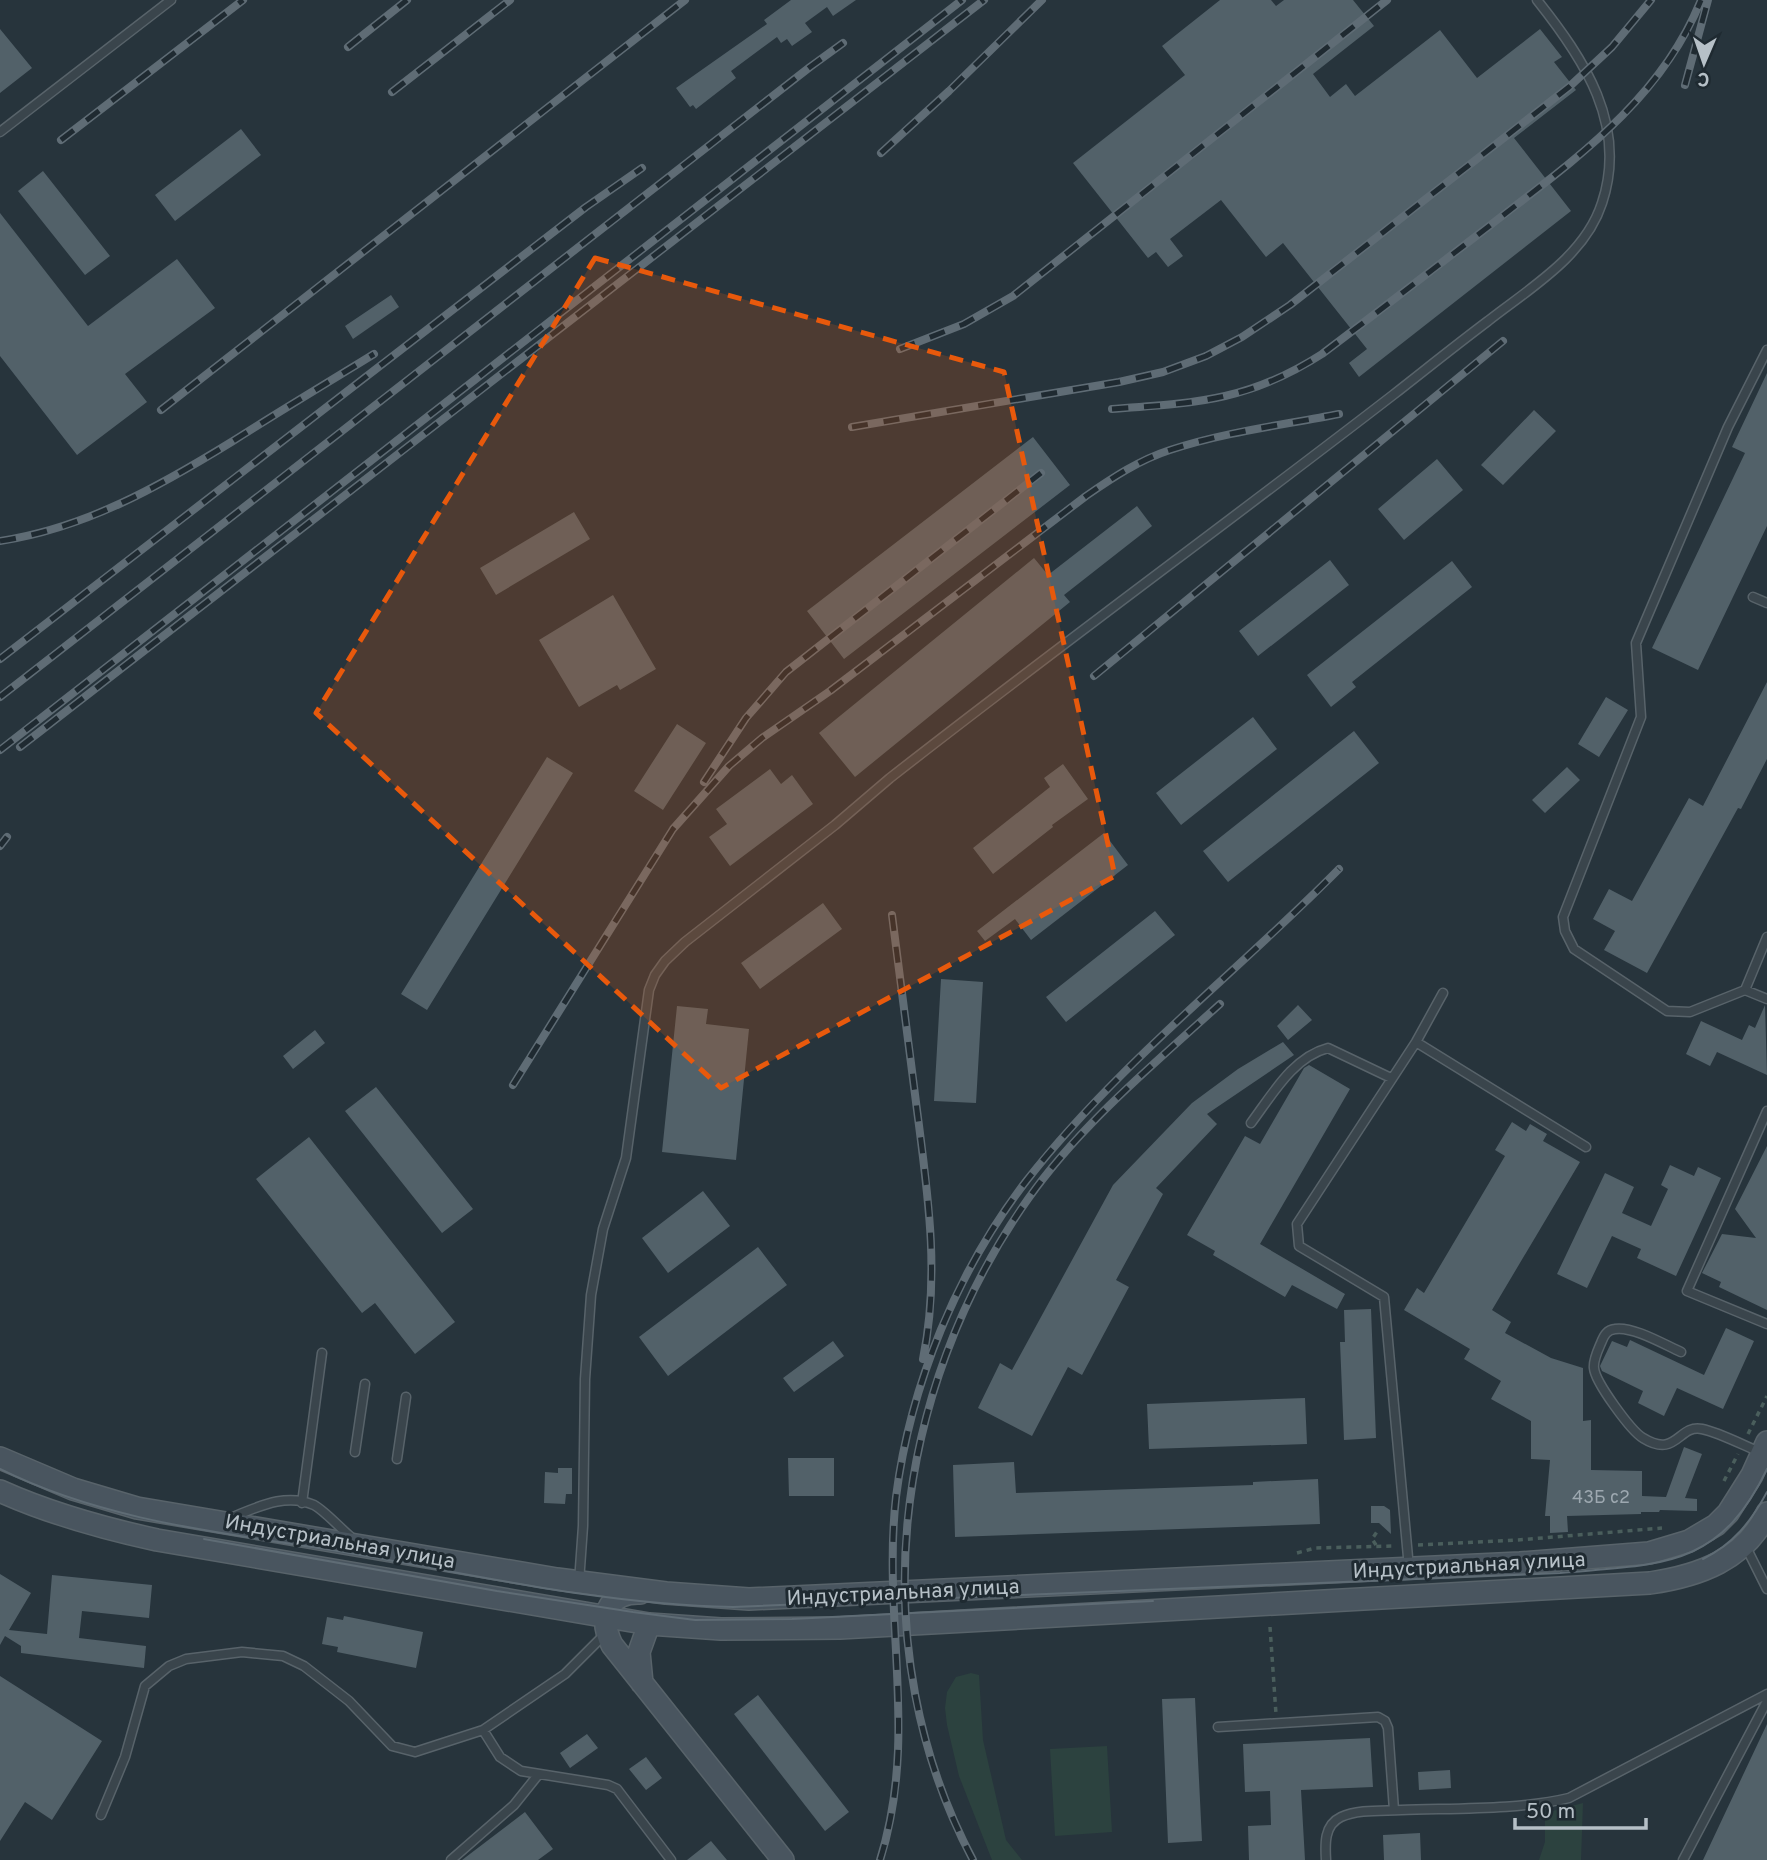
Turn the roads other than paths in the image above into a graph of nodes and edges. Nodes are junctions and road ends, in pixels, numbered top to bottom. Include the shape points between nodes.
1 (171, 0) edge
2 (1537, 0) edge
3 (0, 132) edge
4 (1767, 350) edge
5 (1754, 597) dead end
6 (1767, 603) edge
7 (1767, 937) edge
8 (1745, 990) junction
9 (1444, 993) dead end
10 (1767, 999) edge
11 (1416, 1042) junction
12 (1391, 1077) junction
13 (1767, 1111) edge
14 (1251, 1123) dead end
15 (1587, 1147) dead end
16 (1767, 1324) edge
17 (1681, 1352) dead end
18 (322, 1353) dead end
19 (365, 1384) dead end
20 (406, 1397) dead end
21 (1757, 1447) edge
22 (355, 1452) dead end
23 (0, 1458) edge
24 (397, 1459) dead end
25 (0, 1491) edge
26 (302, 1503) junction
27 (1767, 1513) edge
28 (221, 1521) junction
29 (359, 1544) junction
30 (1745, 1544) junction
31 (1409, 1568) junction
32 (579, 1582) junction
33 (1767, 1589) edge
34 (666, 1593) junction
35 (649, 1624) junction
36 (606, 1625) junction
37 (643, 1684) junction
38 (1767, 1694) edge
39 (1767, 1700) edge
40 (1218, 1727) dead end
41 (483, 1730) junction
42 (538, 1775) junction
43 (1394, 1811) junction
44 (101, 1815) dead end
45 (666, 1858) edge
46 (452, 1860) edge
47 (783, 1860) edge
48 (1326, 1860) edge
49 (1683, 1860) edge

1 - 3 lane
2 - 32 lane via 1585,72 1609,130 1611,166 1605,192 1594,221 1576,247 1538,282 1296,470 890,778 685,942 655,975 646,1007 626,1158 603,1229 591,1295
4 - 8 lane via 1728,427 1636,643 1641,717 1563,917 1574,949 1667,1011 1690,1012
5 - 6 lane
7 - 8 lane
8 - 10 lane
9 - 11 lane
11 - 12 lane
11 - 15 lane
12 - 14 lane via 1328,1048 1317,1051 1304,1057
12 - 31 lane via 1297,1224 1299,1246 1384,1297
13 - 16 lane via 1688,1291
17 - 21 lane via 1630,1330 1614,1329 1605,1334 1594,1369 1636,1433 1653,1443 1668,1445 1697,1428
18 - 26 lane
19 - 22 lane
20 - 24 lane
21 - 31 main road, Индустриальная улица via 1752,1475 1728,1513 1704,1534 1672,1548 1623,1557
23 - 28 main road, Индустриальная улица via 94,1497
25 - 36 main road, Индустриальная улица via 97,1527 146,1538
26 - 28 lane via 278,1500
26 - 29 lane via 314,1506
27 - 30 main road, Индустриальная улица
28 - 29 main road, Индустриальная улица
29 - 32 main road, Индустриальная улица
30 - 33 lane
30 - 35 main road, Индустриальная улица via 1724,1561 1693,1574 1627,1585 827,1629
31 - 34 main road, Индустриальная улица via 823,1597 748,1599
32 - 34 main road, Индустриальная улица
34 - 36 main road via 622,1595 611,1604
35 - 36 main road, Индустриальная улица
35 - 37 main road via 639,1652
36 - 37 main road via 619,1656
36 - 41 lane via 565,1674
37 - 47 main road
38 - 43 lane via 1569,1798 1539,1804
39 - 49 lane
40 - 43 lane via 1378,1717 1388,1728
41 - 42 lane via 510,1766
41 - 44 lane via 415,1752 392,1746 349,1701 304,1666 283,1656 209,1654 169,1666 145,1686 125,1758
42 - 45 lane via 617,1789
42 - 46 lane via 514,1805
43 - 48 lane via 1340,1818 1329,1829

